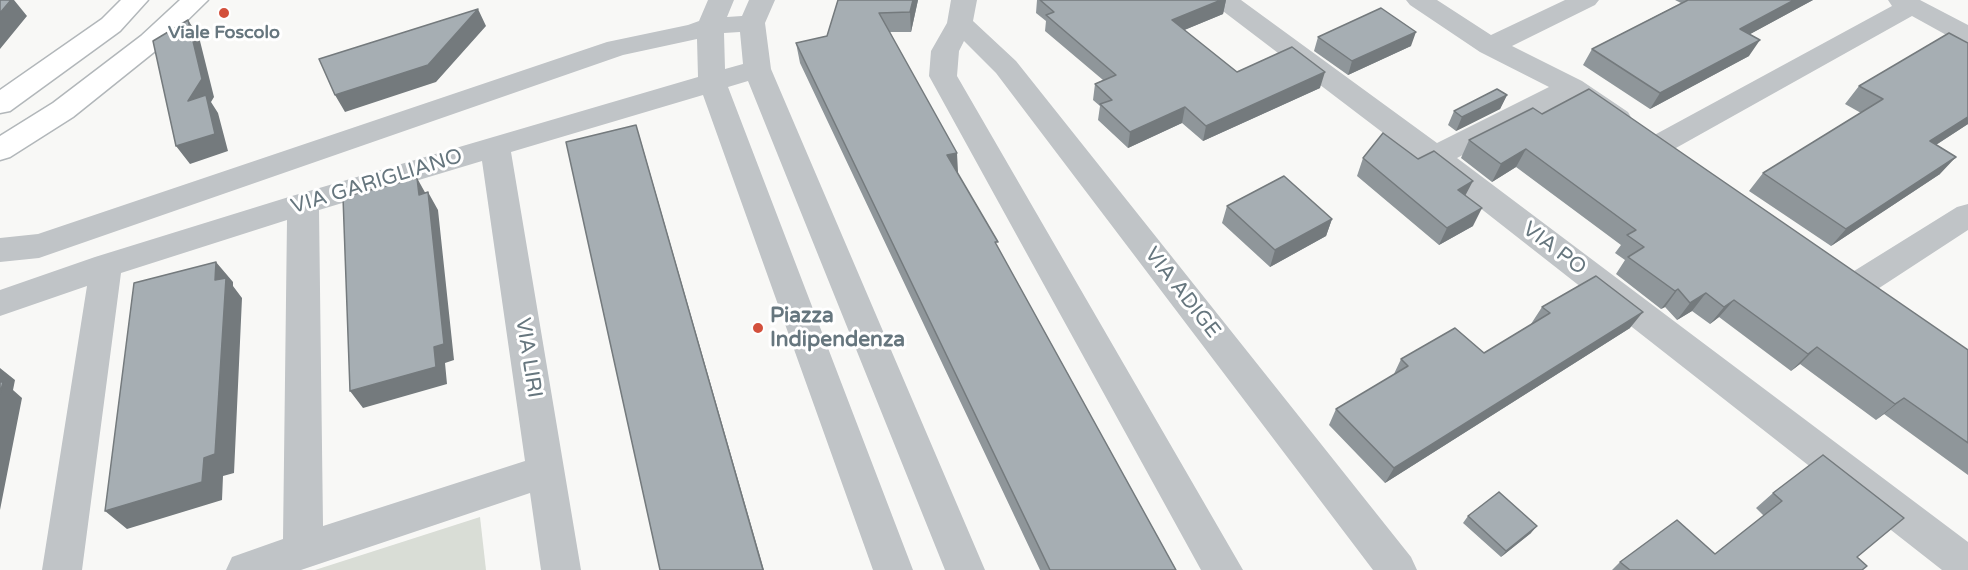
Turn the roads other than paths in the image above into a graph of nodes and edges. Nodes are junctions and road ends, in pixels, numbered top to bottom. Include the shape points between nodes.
1 (135, 0) edge
2 (195, 0) edge
3 (1224, 0) edge
4 (1419, 0) edge
5 (1586, 0) edge
6 (1906, 3) edge
7 (962, 11) edge
8 (757, 12) edge
9 (715, 13) edge
10 (1968, 36) edge
11 (1490, 46) junction
12 (757, 69) junction
13 (712, 82) junction
14 (1572, 87) junction
15 (0, 104) edge
16 (495, 146) junction
17 (1657, 146) junction
18 (0, 150) edge
19 (1435, 158) junction
20 (1685, 165) edge
21 (303, 204) junction
22 (1968, 215) edge
23 (0, 250) edge
24 (106, 266) junction
25 (0, 303) edge
26 (1886, 304) edge
27 (545, 471) junction
28 (303, 550) junction
29 (1968, 566) edge
30 (62, 570) edge
31 (246, 570) edge
32 (561, 570) edge
33 (893, 570) edge
34 (965, 570) edge
35 (1223, 570) edge
36 (1397, 570) edge

1 - 15 main road via 111,25
2 - 18 main road via 150,42 63,110
3 - 19 street, VIA PO
4 - 11 street
5 - 11 street
6 - 10 street
6 - 17 street
7 - 35 street, VIA ADIGE via 945,51 943,76
7 - 36 street, VIA ADIGE
8 - 9 street
8 - 12 street
9 - 13 street
9 - 23 street via 694,33 617,48 39,246
11 - 14 street
12 - 13 street, VIA GARIGLIANO
12 - 34 street
13 - 16 street, VIA GARIGLIANO
13 - 33 street
14 - 17 street
14 - 19 street
16 - 21 street, VIA GARIGLIANO
16 - 27 street, VIA LIRI
17 - 20 street
19 - 29 street, VIA PO
21 - 24 street, VIA GARIGLIANO
21 - 28 street
22 - 26 street via 1849,278
24 - 25 street, VIA GARIGLIANO
24 - 30 street
27 - 28 street
27 - 32 street, VIA LIRI
28 - 31 street

